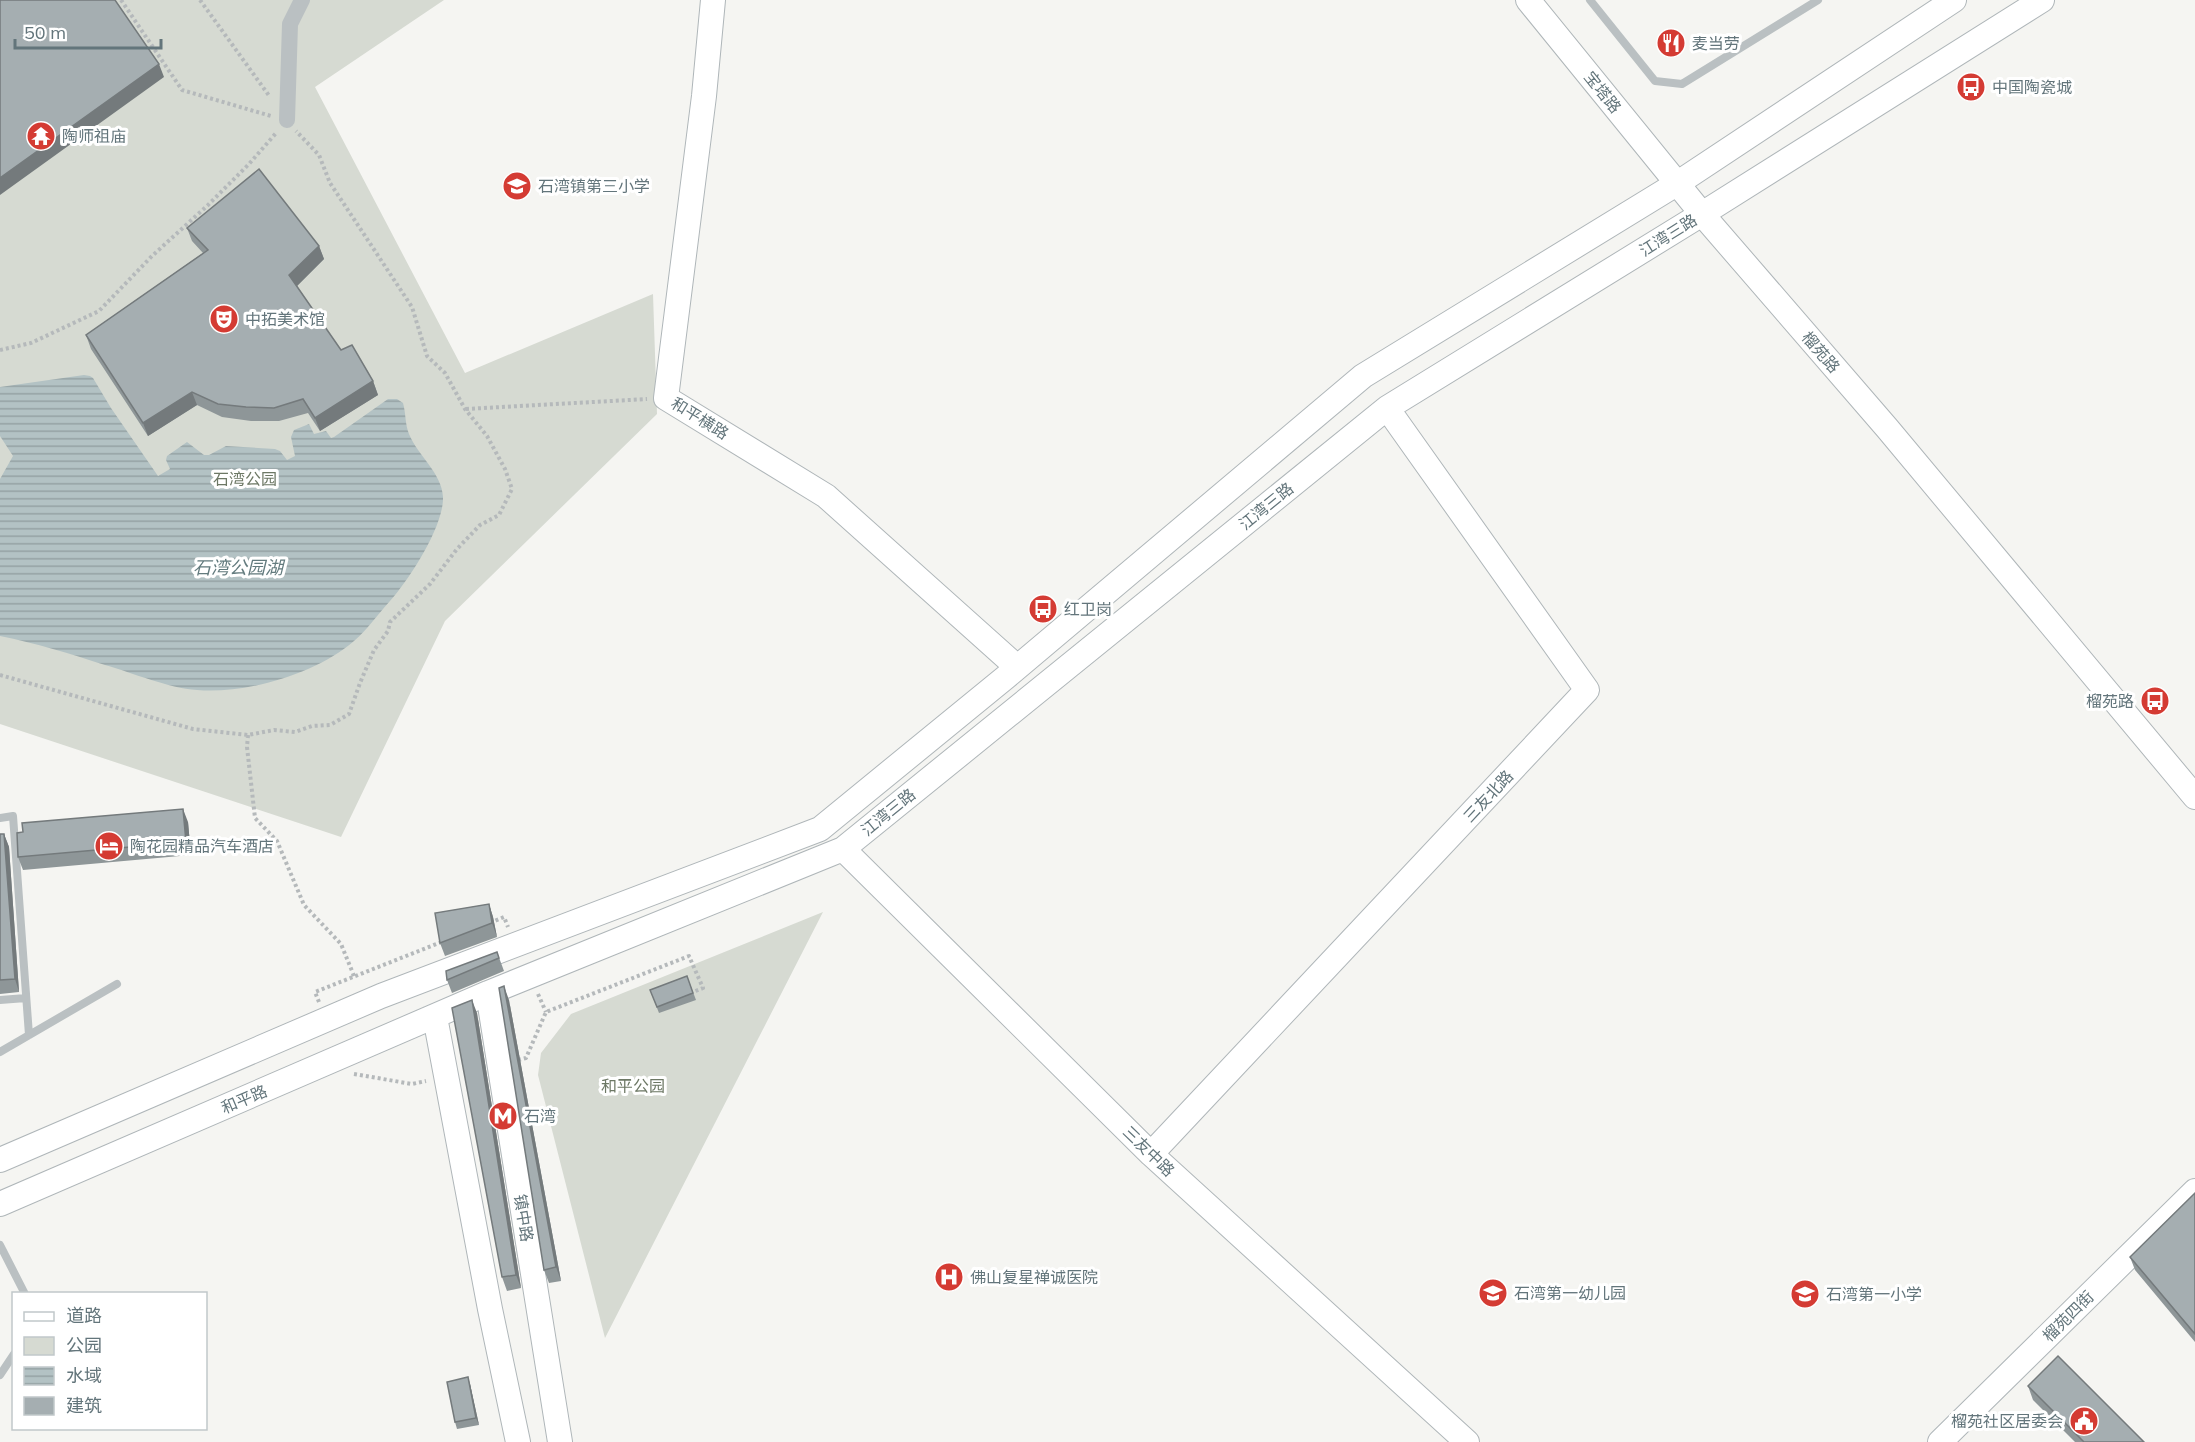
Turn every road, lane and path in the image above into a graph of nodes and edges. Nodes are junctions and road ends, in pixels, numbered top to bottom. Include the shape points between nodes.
1 (121, 0) edge
2 (200, 0) edge
3 (302, 0) edge
4 (713, 0) edge
5 (1528, 0) edge
6 (1590, 0) edge
7 (1818, 0) edge
8 (2042, 0) edge
9 (1944, 3) edge
10 (287, 120) junction
11 (1678, 183) junction
12 (1702, 214) junction
13 (0, 350) edge
14 (666, 398) junction
15 (1387, 408) junction
16 (465, 409) junction
17 (1017, 668) junction
18 (0, 675) edge
19 (249, 735) junction
20 (2195, 797) edge
21 (0, 818) edge
22 (843, 849) junction
23 (504, 917) dead end
24 (482, 926) edge
25 (450, 939) edge
26 (458, 965) junction
27 (354, 976) junction
28 (117, 984) dead end
29 (315, 992) dead end
30 (693, 992) edge
31 (488, 993) junction
32 (26, 998) junction
33 (0, 1000) edge
34 (435, 1017) junction
35 (29, 1035) junction
36 (0, 1053) edge
37 (526, 1058) dead end
38 (350, 1074) dead end
39 (412, 1084) dead end
40 (1151, 1154) junction
41 (0, 1160) edge
42 (2195, 1191) edge
43 (0, 1204) edge
44 (0, 1245) edge
45 (24, 1292) edge
46 (12, 1357) edge
47 (0, 1375) edge
48 (518, 1442) edge
49 (560, 1442) edge
50 (1467, 1442) edge
51 (1940, 1442) edge

1 - 10 path via 182,90
2 - 10 path
3 - 10 street via 290,24
4 - 14 main road, 和平横路
5 - 11 main road, 宝塔路
6 - 7 lane via 1655,81 1682,84
8 - 12 main road, 江湾三路
9 - 11 main road, 江湾三路
10 - 13 path via 249,164 99,311 31,343
10 - 16 path via 319,155 330,183 412,307 427,356 445,373
11 - 12 main road, 榴苑路
11 - 17 main road, 江湾三路 via 1363,376
12 - 15 main road, 江湾三路
12 - 20 main road, 榴苑路 via 1887,428
14 - 16 path
14 - 17 main road, 和平横路 via 826,496
15 - 22 main road, 江湾三路
15 - 40 main road, 三友北路 via 1587,690
16 - 19 path via 487,436 512,489 499,515 480,525 430,584 390,622 349,714 330,725
17 - 26 main road, 江湾三路 via 820,829
18 - 19 path via 193,729
19 - 27 path via 255,818 277,841 304,905 341,944
21 - 32 lane via 13,816
22 - 31 main road, 江湾三路
22 - 40 main road, 三友中路
23 - 24 path
25 - 27 path
26 - 31 main road
26 - 34 main road
26 - 41 main road
27 - 29 path
28 - 35 lane
30 - 37 path via 703,988 689,956 546,1012
31 - 34 main road, 和平路
31 - 49 main road, 镇中路
32 - 33 lane
32 - 35 lane
34 - 43 main road, 和平路
34 - 48 main road
35 - 36 lane
38 - 39 path
40 - 50 main road, 三友中路
42 - 51 main road, 榴苑四街
44 - 45 lane
46 - 47 lane

